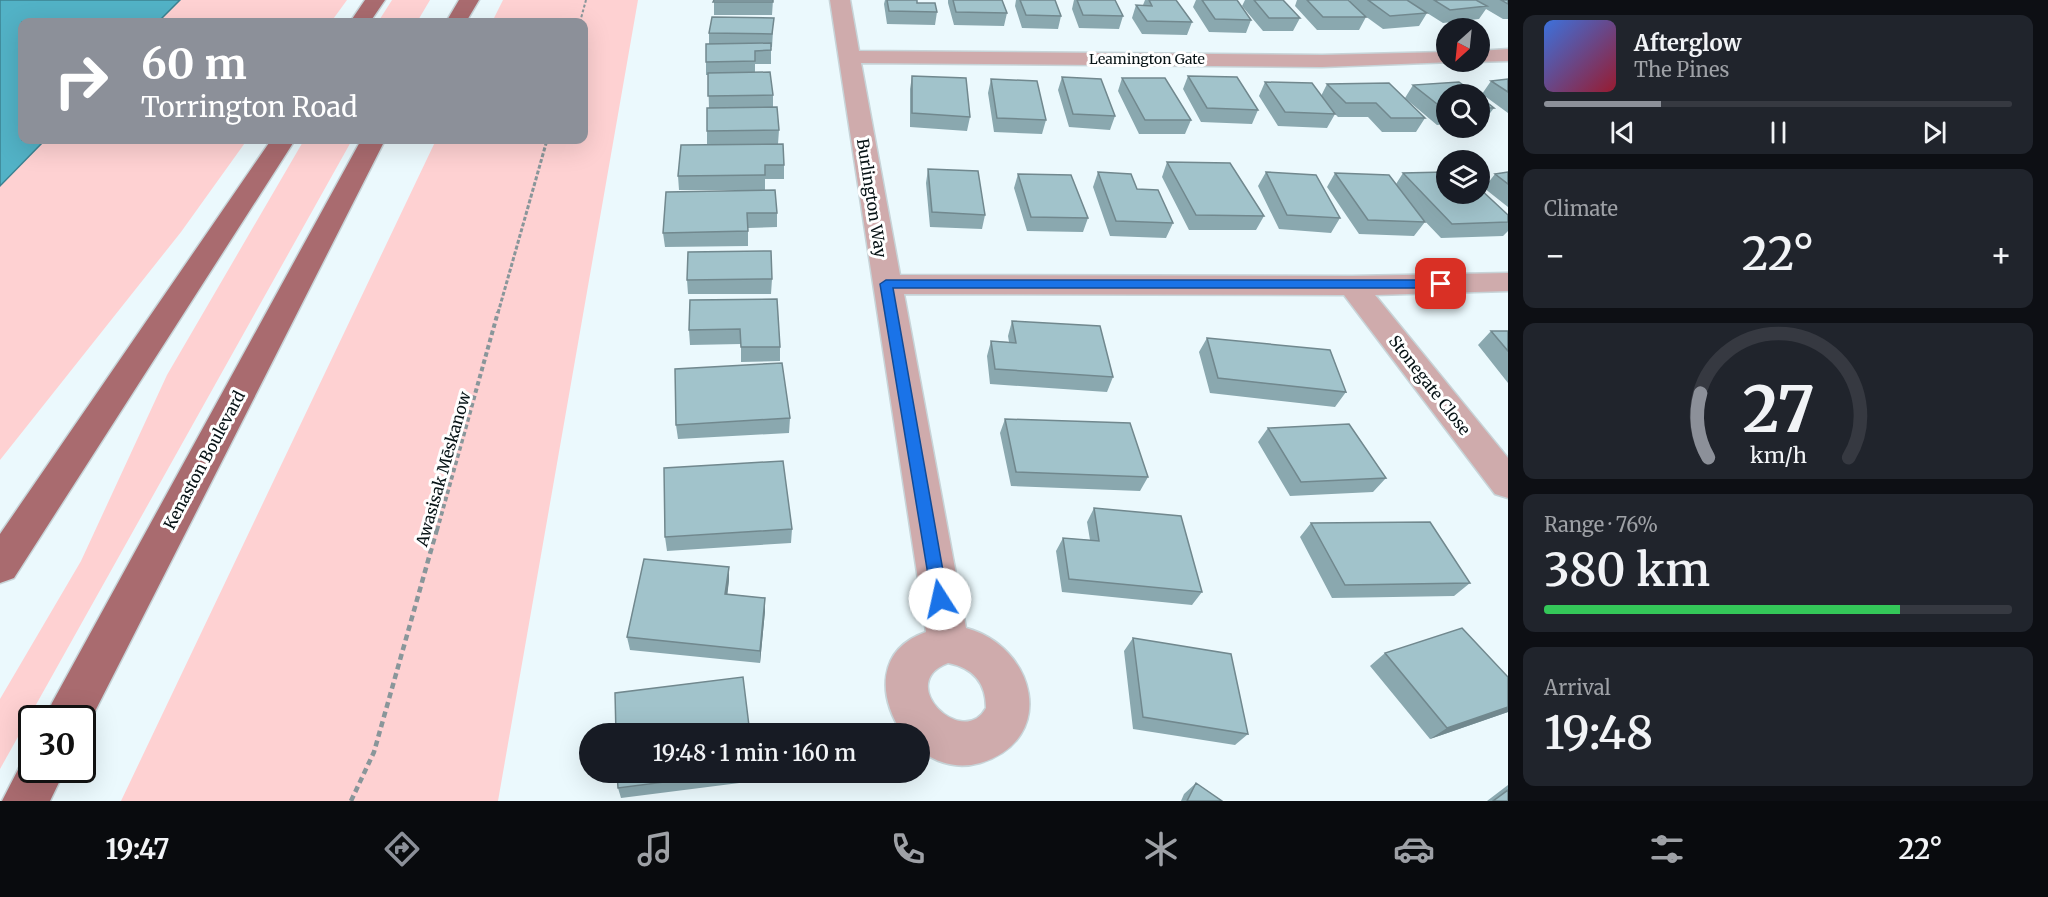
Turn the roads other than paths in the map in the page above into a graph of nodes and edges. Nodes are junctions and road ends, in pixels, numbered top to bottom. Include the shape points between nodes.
1 (375, 0) edge
2 (469, 0) edge
3 (840, 0) edge
4 (447, 12) edge
5 (363, 18) edge
6 (1508, 55) edge
7 (1490, 56) edge
8 (849, 57) junction
9 (1436, 58) edge
10 (280, 144) edge
11 (371, 144) edge
12 (392, 144) edge
13 (340, 202) junction
14 (1508, 282) edge
15 (886, 284) junction
16 (1352, 286) junction
17 (1508, 484) edge
18 (0, 566) edge
19 (948, 644) dead end
20 (75, 705) edge
21 (35, 783) edge
22 (25, 801) edge

1 - 5 main road
2 - 4 main road
3 - 8 street, Burlington Way
6 - 7 street
8 - 9 street, Leamington Gate
8 - 15 street, Burlington Way
10 - 18 main road
11 - 13 main road, Kenaston Boulevard
12 - 13 main road
13 - 20 main road, Kenaston Boulevard
14 - 16 street
15 - 16 street
15 - 19 street, Burlington Way
16 - 17 street, Stonegate Close
21 - 22 main road

